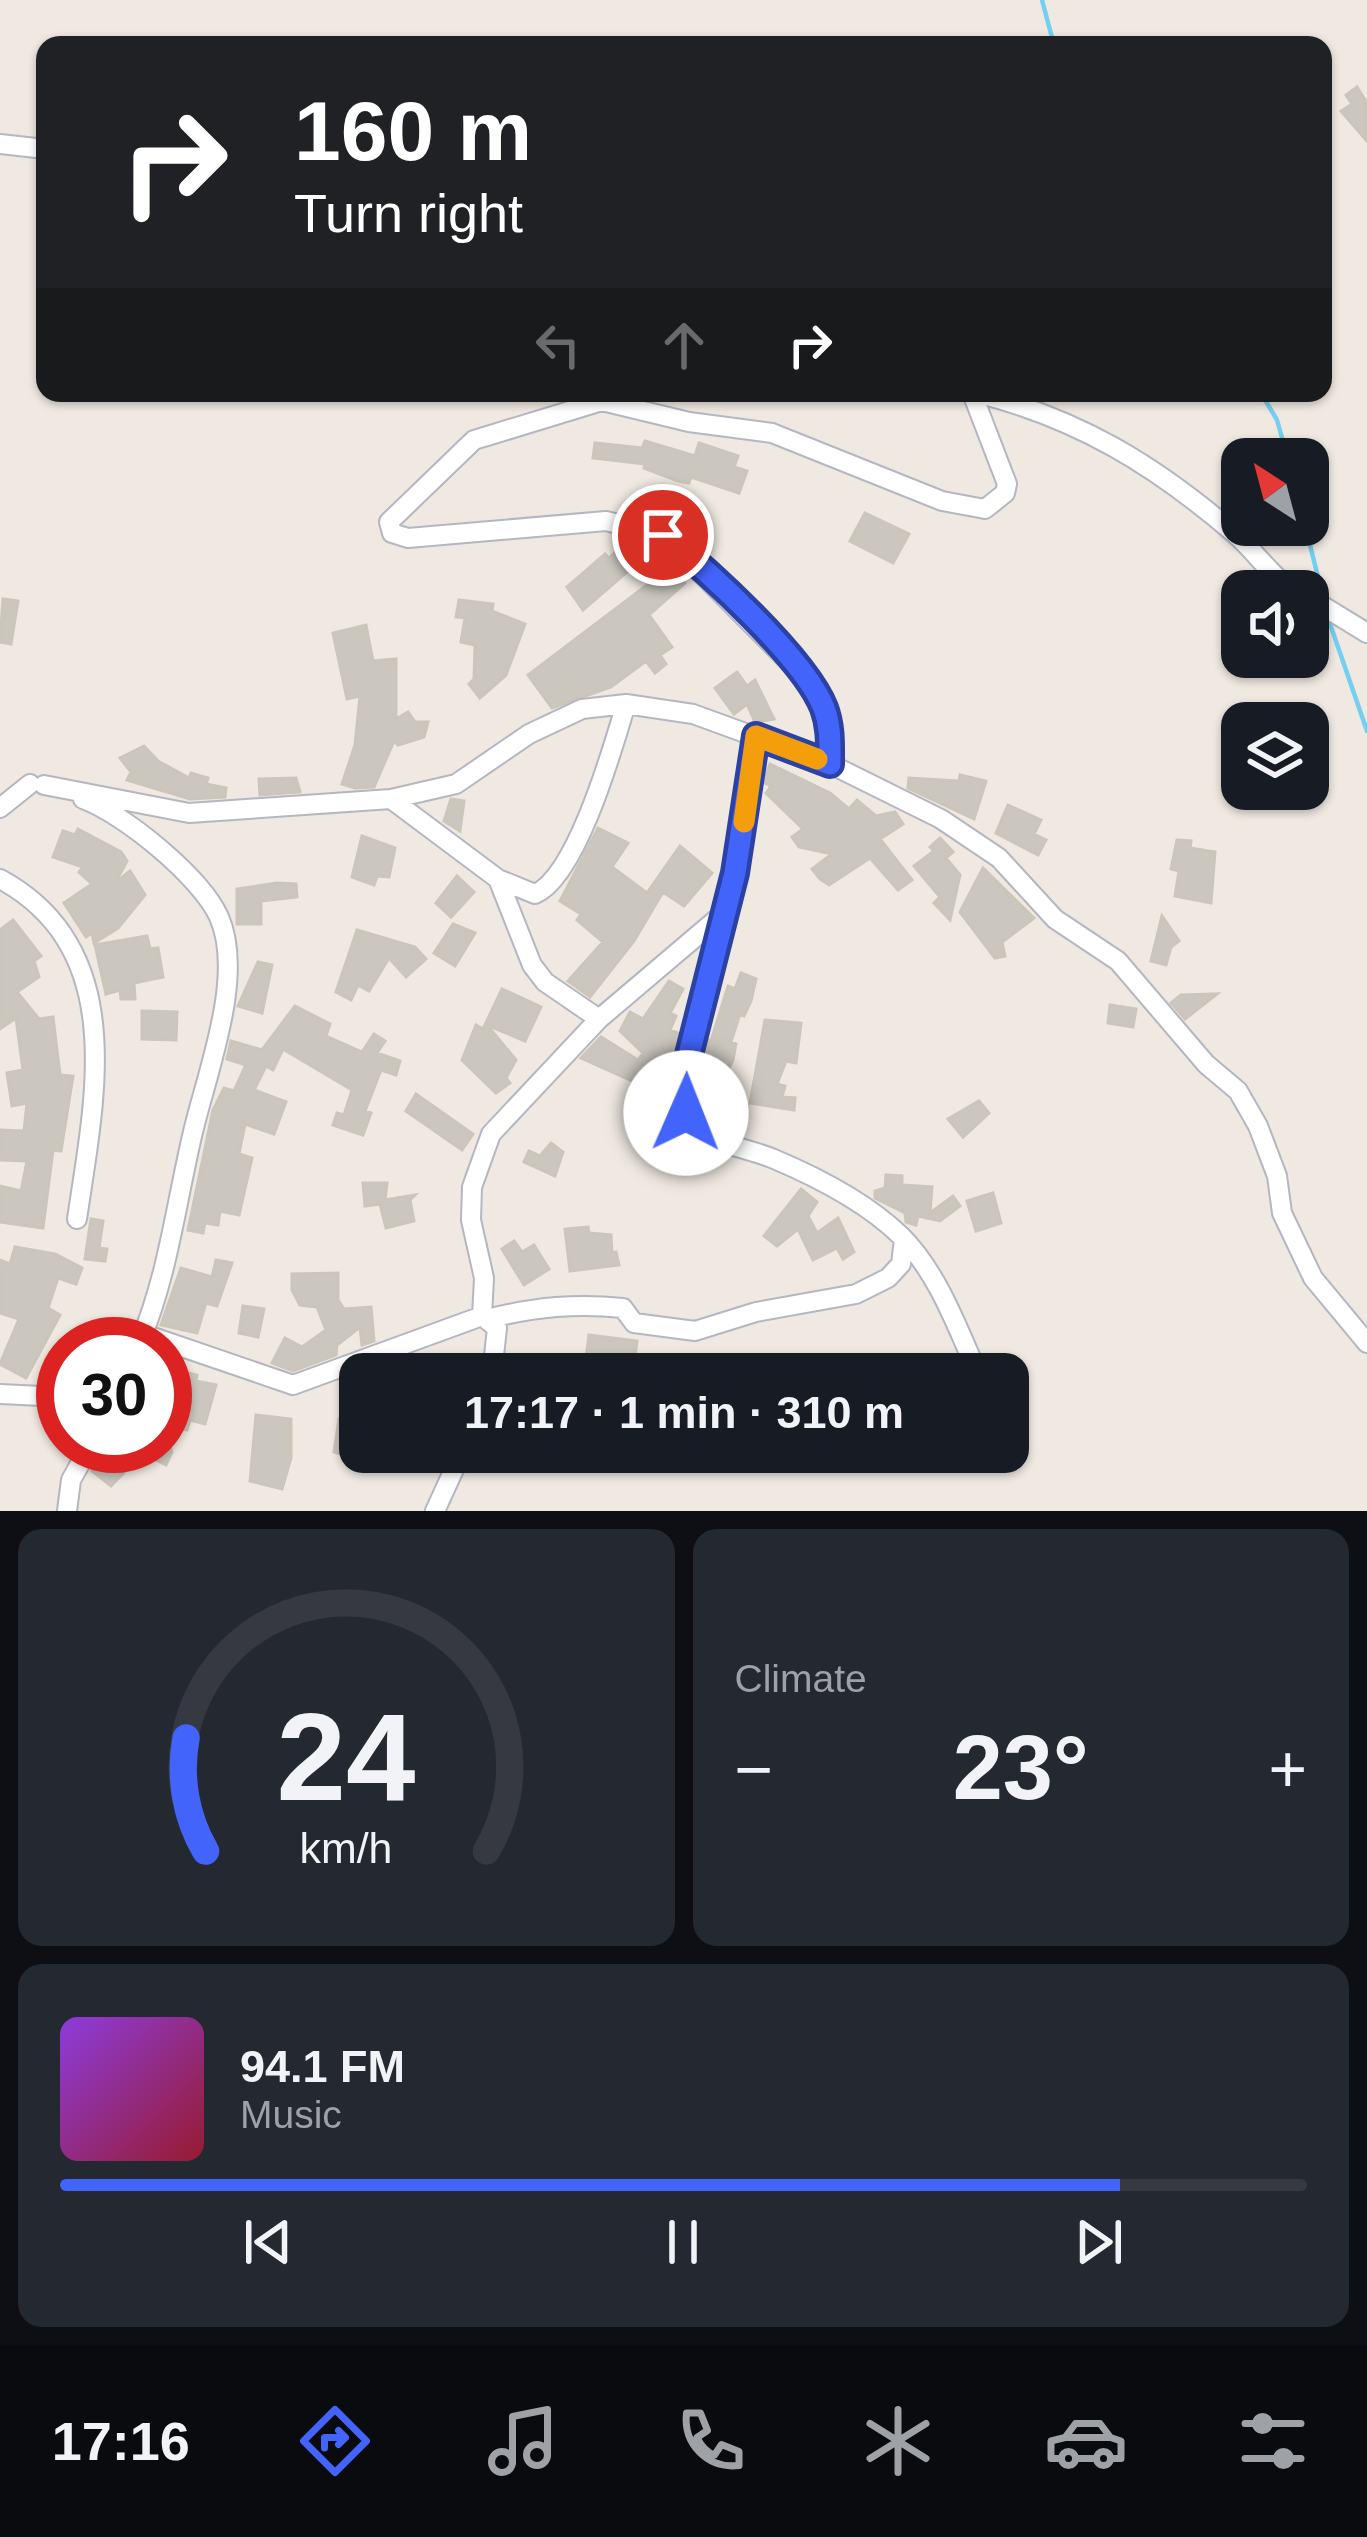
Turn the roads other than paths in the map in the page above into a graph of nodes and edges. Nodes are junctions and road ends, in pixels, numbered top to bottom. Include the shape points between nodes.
1 (0, 144) edge
2 (36, 147) edge
3 (599, 402) edge
4 (606, 402) edge
5 (978, 402) edge
6 (1016, 402) edge
7 (1273, 570) edge
8 (1329, 610) edge
9 (1367, 633) edge
10 (626, 704) junction
11 (756, 736) junction
12 (830, 764) junction
13 (30, 784) dead end
14 (391, 799) junction
15 (0, 808) edge
16 (498, 878) junction
17 (0, 879) edge
18 (725, 912) junction
19 (599, 1019) junction
20 (77, 1219) dead end
21 (904, 1239) junction
22 (150, 1317) edge
23 (487, 1317) junction
24 (1367, 1343) edge
25 (494, 1353) edge
26 (967, 1353) edge
27 (192, 1354) edge
28 (0, 1394) edge
29 (36, 1395) edge
30 (75, 1473) edge
31 (452, 1473) edge
32 (67, 1511) edge
33 (435, 1511) edge

1 - 2 street
3 - 12 street via 474,440 389,522 392,533 606,521 663,535 811,684 831,730
4 - 5 street via 772,433 985,509 1007,484
6 - 7 street via 1102,437
8 - 9 street
10 - 11 street via 693,714
10 - 14 street via 582,709 456,784
10 - 16 street via 598,795 551,882 536,894
11 - 12 street
11 - 18 street
12 - 24 street via 999,858 1055,919 1118,961 1238,1091 1313,1278
13 - 15 street
14 - 16 street
14 - 22 street via 189,813 44,785 94,803 155,846 207,897 226,945 222,1018
16 - 19 street via 532,965
17 - 20 street via 63,927 89,997 92,1100
18 - 19 street
18 - 21 street via 687,1054 686,1113 727,1148 818,1179
19 - 23 street via 491,1134 480,1156 471,1220
21 - 23 street via 901,1264 871,1288 695,1331 634,1323 623,1308 595,1305
21 - 26 street via 930,1273
23 - 25 street via 497,1328
23 - 27 street via 292,1384
28 - 29 street
30 - 32 street
31 - 33 street

